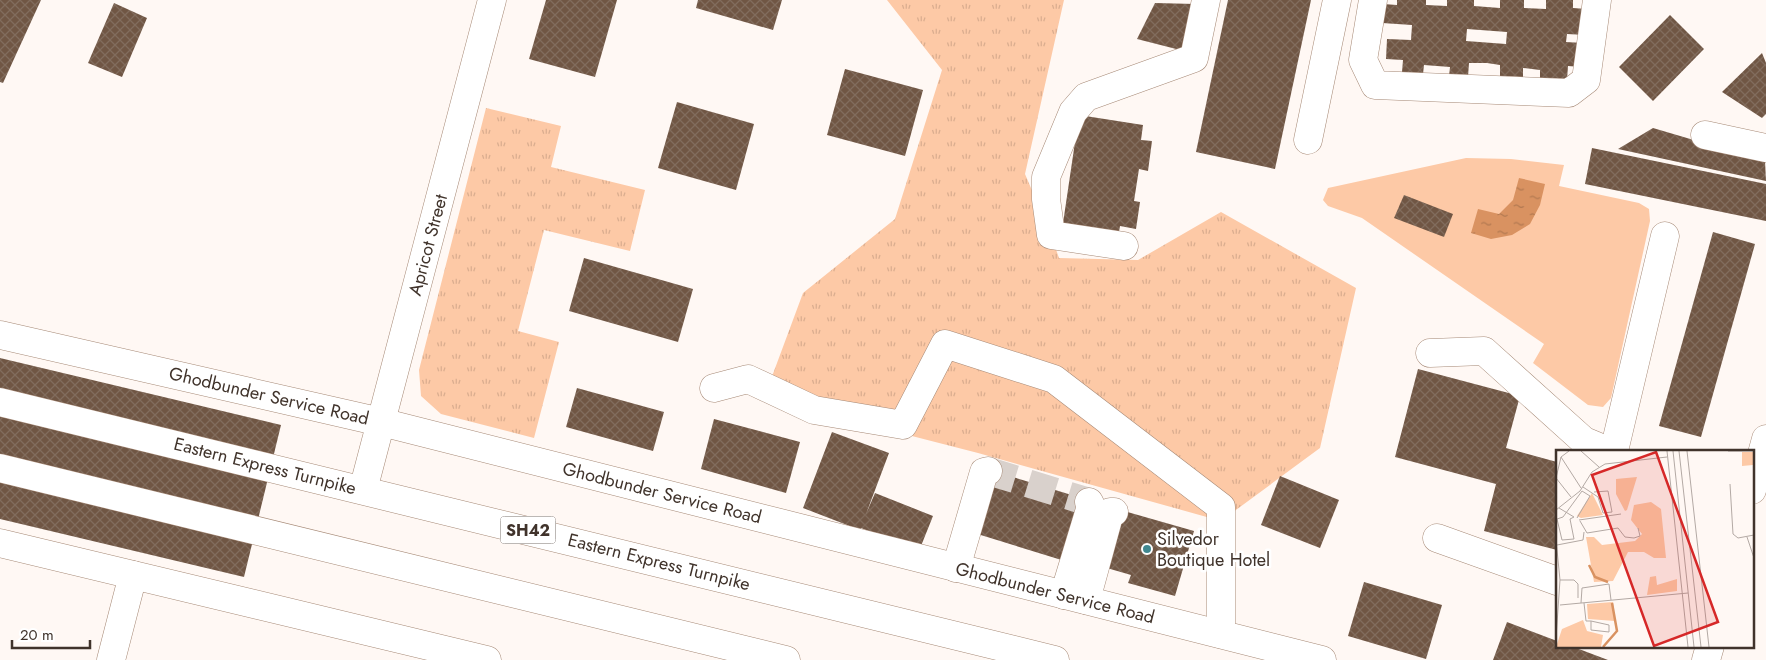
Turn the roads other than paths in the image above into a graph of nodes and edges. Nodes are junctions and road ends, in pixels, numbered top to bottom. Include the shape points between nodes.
1 (492, 0) edge
2 (1206, 0) edge
3 (1337, 0) edge
4 (1373, 0) edge
5 (1597, 0) edge
6 (1705, 135) dead end
7 (1308, 140) dead end
8 (1766, 148) edge
9 (1665, 236) dead end
10 (1124, 246) dead end
11 (0, 335) edge
12 (1430, 353) dead end
13 (714, 388) dead end
14 (0, 402) edge
15 (381, 422) junction
16 (1766, 439) edge
17 (1606, 450) edge
18 (1614, 450) edge
19 (0, 468) edge
20 (988, 471) dead end
21 (1754, 483) edge
22 (364, 490) junction
23 (1089, 502) dead end
24 (1114, 512) dead end
25 (1437, 538) dead end
26 (0, 543) edge
27 (956, 568) junction
28 (133, 575) junction
29 (1556, 581) edge
30 (1075, 598) junction
31 (1220, 634) junction
32 (111, 660) edge
33 (487, 660) edge
34 (786, 660) edge
35 (1055, 660) edge
36 (1322, 660) edge

1 - 15 street, Apricot Street
2 - 10 street via 1194,58 1086,97 1073,112 1046,177 1051,235
3 - 7 street
4 - 5 street via 1363,60 1375,85 1569,93 1586,80
6 - 8 street
9 - 18 street
11 - 15 street, Ghodbunder Service Road
12 - 17 street via 1484,351 1584,441
13 - 31 street via 748,379 814,410 903,425 945,344 1054,379 1221,506
14 - 22 street, Eastern Express Turnpike / SH42
15 - 22 street, Apricot Street
15 - 27 street, Ghodbunder Service Road
16 - 21 street
19 - 34 street
20 - 27 street via 984,472
22 - 35 street, Eastern Express Turnpike / SH42
23 - 30 street via 1091,506
24 - 30 street via 1110,512
25 - 29 street
26 - 28 street
27 - 30 street, Ghodbunder Service Road
28 - 32 street
28 - 33 street
30 - 31 street, Ghodbunder Service Road
31 - 36 street, Ghodbunder Service Road

